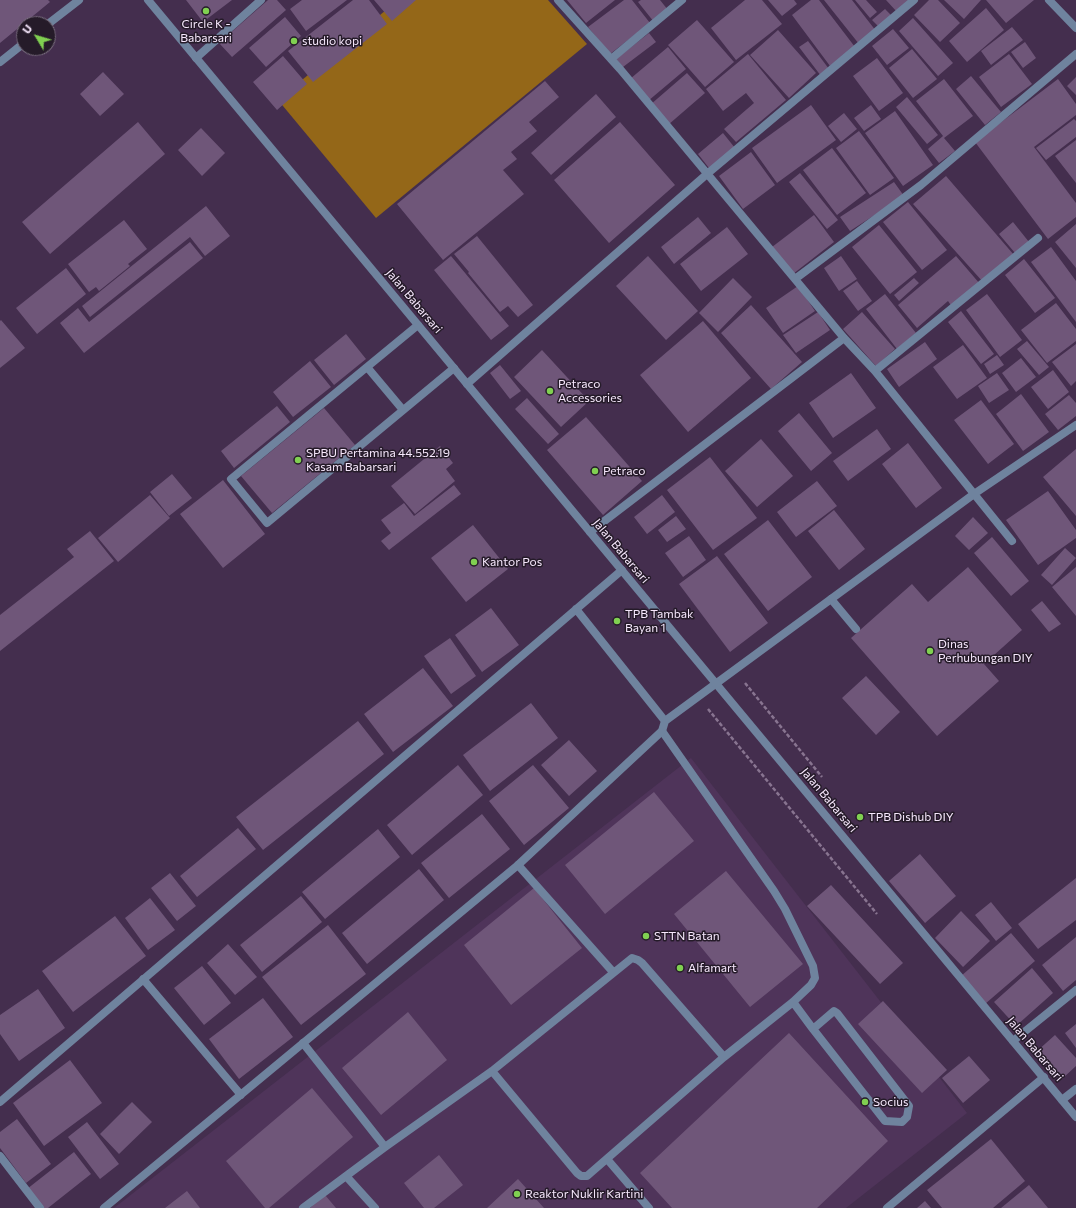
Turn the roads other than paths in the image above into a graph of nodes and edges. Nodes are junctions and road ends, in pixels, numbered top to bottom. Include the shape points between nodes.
1 (79, 0) edge
2 (148, 0) edge
3 (261, 0) edge
4 (558, 0) edge
5 (682, 0) edge
6 (914, 0) edge
7 (1049, 0) edge
8 (56, 18) edge
9 (1076, 28) edge
10 (16, 49) edge
11 (1076, 54) edge
12 (196, 58) junction
13 (611, 59) junction
14 (0, 62) edge
15 (707, 174) junction
16 (1038, 238) dead end
17 (795, 279) junction
18 (418, 325) junction
19 (844, 338) junction
20 (367, 367) junction
21 (454, 368) junction
22 (875, 372) junction
23 (468, 384) junction
24 (403, 410) junction
25 (1076, 425) edge
26 (974, 494) junction
27 (590, 532) junction
28 (1012, 541) dead end
29 (622, 570) junction
30 (831, 599) junction
31 (576, 609) junction
32 (856, 629) dead end
33 (716, 683) junction
34 (665, 721) junction
35 (662, 731) junction
36 (518, 865) junction
37 (613, 972) junction
38 (143, 979) junction
39 (1076, 990) edge
40 (793, 1002) junction
41 (813, 1029) junction
42 (1013, 1041) junction
43 (303, 1043) junction
44 (724, 1057) junction
45 (492, 1071) junction
46 (1044, 1078) junction
47 (1076, 1089) edge
48 (241, 1094) junction
49 (1062, 1100) junction
50 (0, 1102) edge
51 (1076, 1117) edge
52 (385, 1147) junction
53 (0, 1156) edge
54 (607, 1159) junction
55 (346, 1176) junction
56 (40, 1208) edge
57 (104, 1208) edge
58 (303, 1208) edge
59 (375, 1208) edge
60 (649, 1208) edge
61 (888, 1208) edge

1 - 8 street
2 - 12 street, Jalan Babarsari
3 - 12 street
4 - 13 street
5 - 13 street
6 - 15 street
7 - 9 street
10 - 14 street
11 - 17 street via 921,185
12 - 18 street, Jalan Babarsari
13 - 15 street
15 - 17 street
15 - 23 street
16 - 22 street
17 - 19 street
18 - 20 street
18 - 21 street, Jalan Babarsari
19 - 22 street
19 - 27 street
20 - 24 street
20 - 24 street via 231,479 267,522
21 - 23 street, Jalan Babarsari
21 - 24 street
22 - 26 street
23 - 27 street, Jalan Babarsari
25 - 26 street
26 - 28 street
26 - 30 street
27 - 29 street, Jalan Babarsari
29 - 31 street
29 - 33 street, Jalan Babarsari
30 - 32 street
30 - 33 street
31 - 34 street
31 - 38 street
33 - 34 street
33 - 42 street, Jalan Babarsari
34 - 35 street
35 - 36 street
35 - 40 street via 774,890 813,966 813,982
36 - 37 street
36 - 43 street
37 - 44 street via 632,958 638,960
37 - 45 street
38 - 48 street
38 - 50 street
39 - 42 street
40 - 41 street
40 - 44 street
41 - 41 street via 834,1011 837,1013 909,1106 907,1117 902,1122 885,1121
42 - 46 street, Jalan Babarsari
43 - 48 street
43 - 52 street
44 - 54 street
45 - 52 street
45 - 54 street via 577,1173 587,1176
46 - 49 street, Jalan Babarsari
46 - 61 street
47 - 49 street
48 - 57 street
49 - 51 street, Jalan Babarsari
52 - 55 street
53 - 56 street
54 - 60 street
55 - 58 street
55 - 59 street

